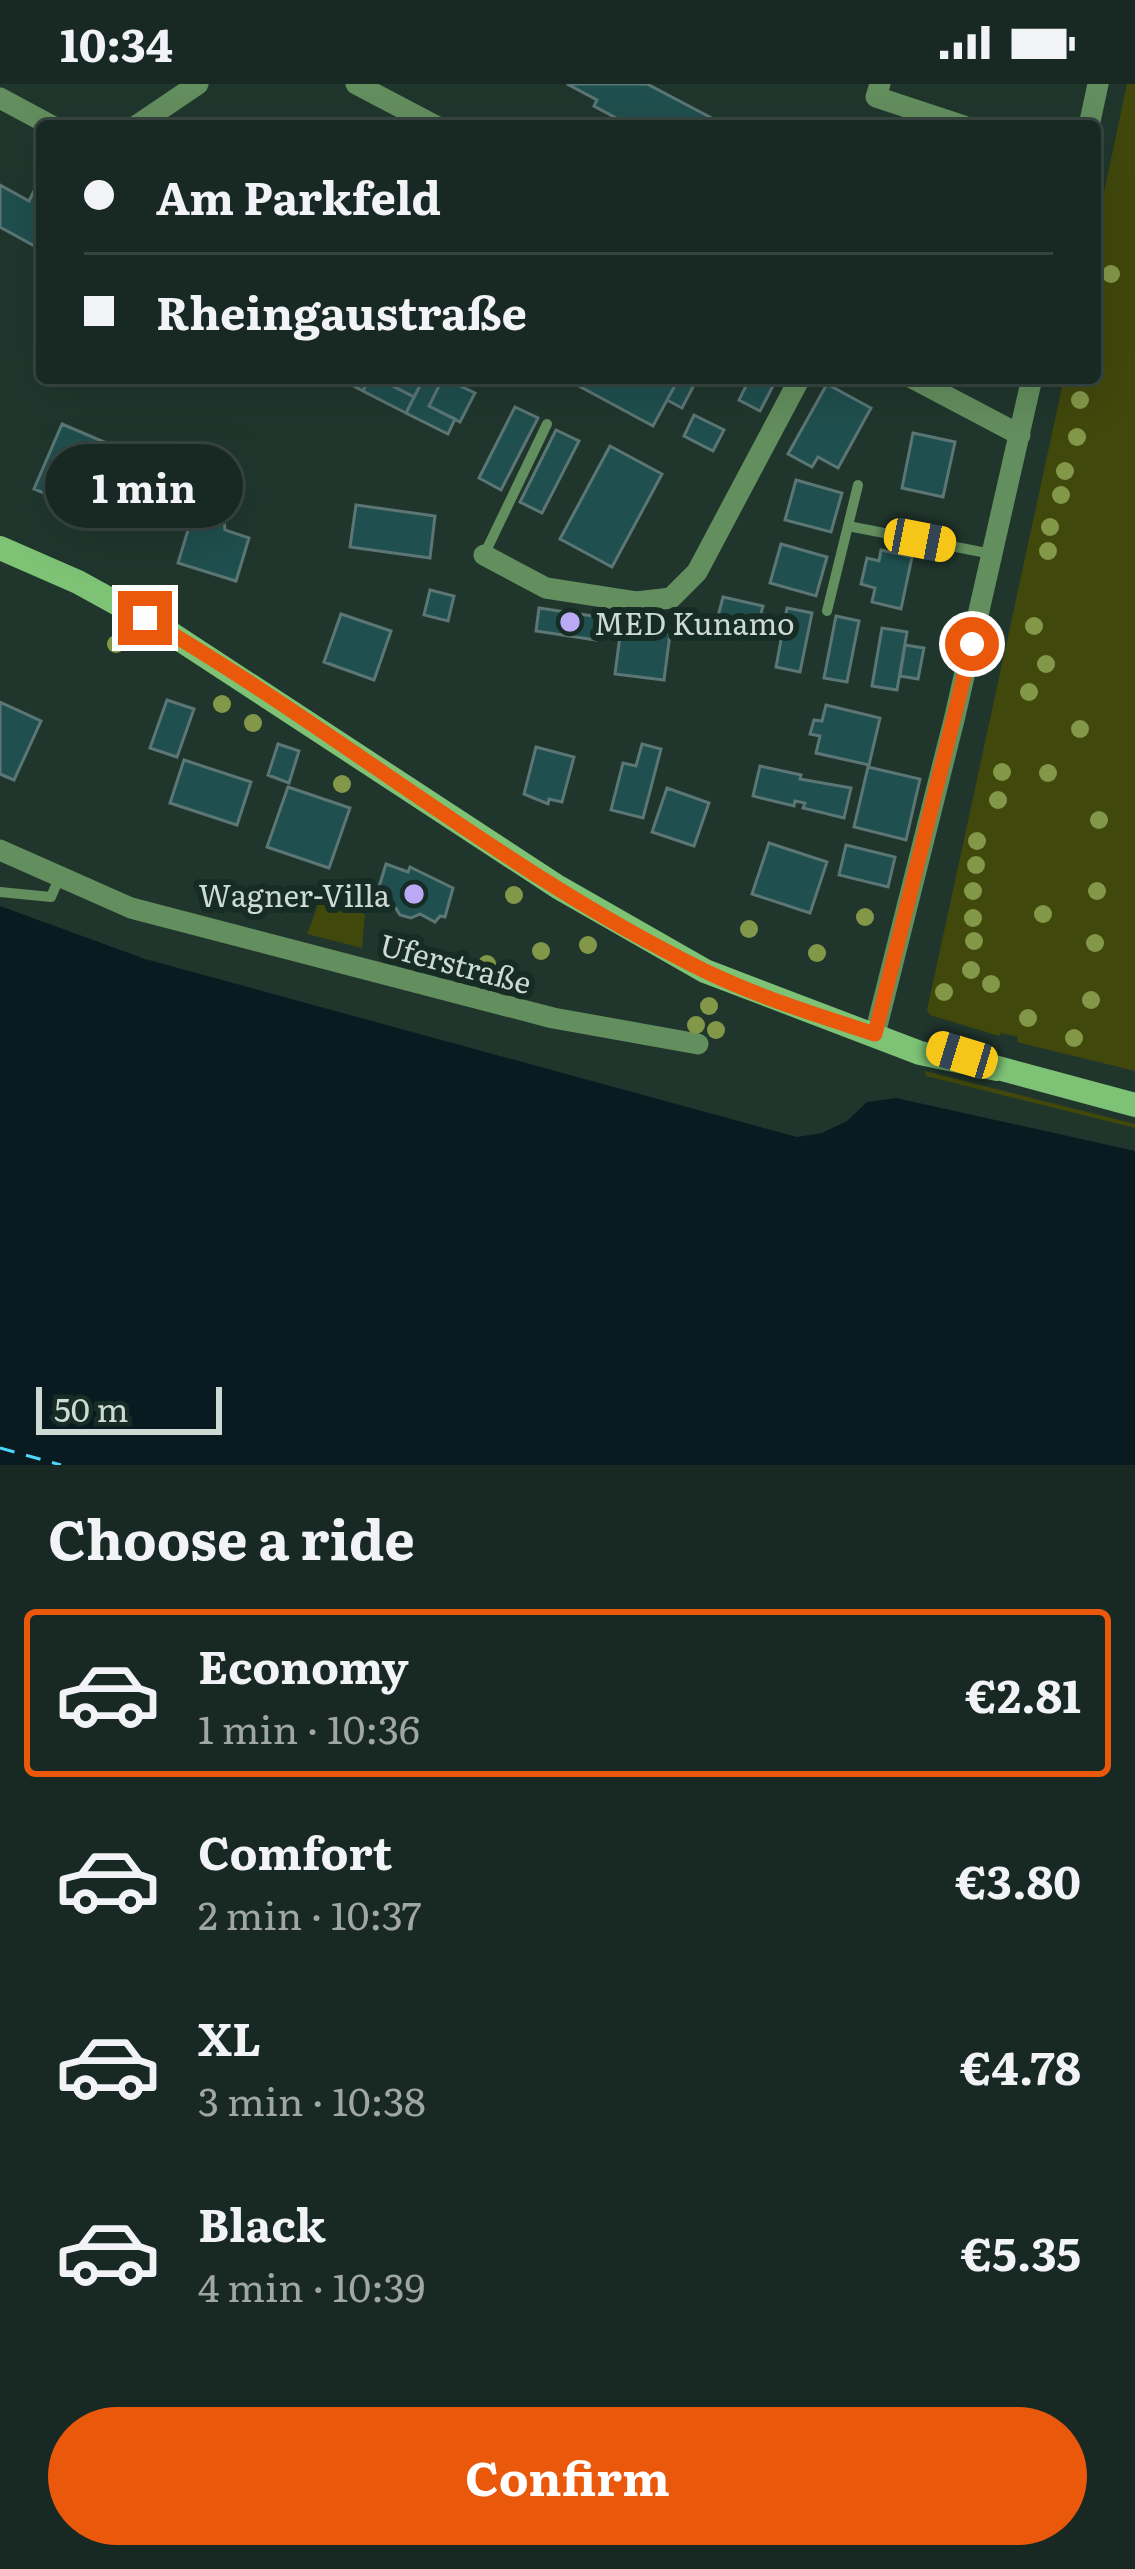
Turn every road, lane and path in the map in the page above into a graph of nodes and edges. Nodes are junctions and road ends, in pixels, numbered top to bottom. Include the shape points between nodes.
1 (198, 84) edge
2 (356, 84) edge
3 (880, 84) edge
4 (1098, 84) edge
5 (0, 98) edge
6 (41, 120) edge
7 (145, 120) edge
8 (425, 120) edge
9 (945, 120) edge
10 (1090, 120) edge
11 (797, 384) edge
12 (923, 384) edge
13 (1031, 384) edge
14 (547, 424) dead end
15 (1019, 435) junction
16 (858, 485) dead end
17 (848, 526) junction
18 (0, 548) edge
19 (992, 554) junction
20 (484, 555) joint
21 (826, 611) dead end
22 (0, 850) edge
23 (60, 876) junction
24 (0, 892) edge
25 (881, 1037) junction
26 (698, 1044) dead end
27 (1135, 1106) edge

1 - 7 street
2 - 8 street
3 - 9 street via 876,98
4 - 10 street
5 - 6 street
11 - 20 street via 697,572 670,598 636,602 546,588
12 - 15 street
13 - 15 street
14 - 20 lane
15 - 19 street
16 - 17 lane
17 - 19 lane
17 - 21 lane
18 - 25 street via 167,631 629,930 758,994
19 - 25 street
22 - 23 street, Uferstraße
23 - 24 lane via 51,897
23 - 26 street, Uferstraße via 153,914 553,1018
25 - 27 street

